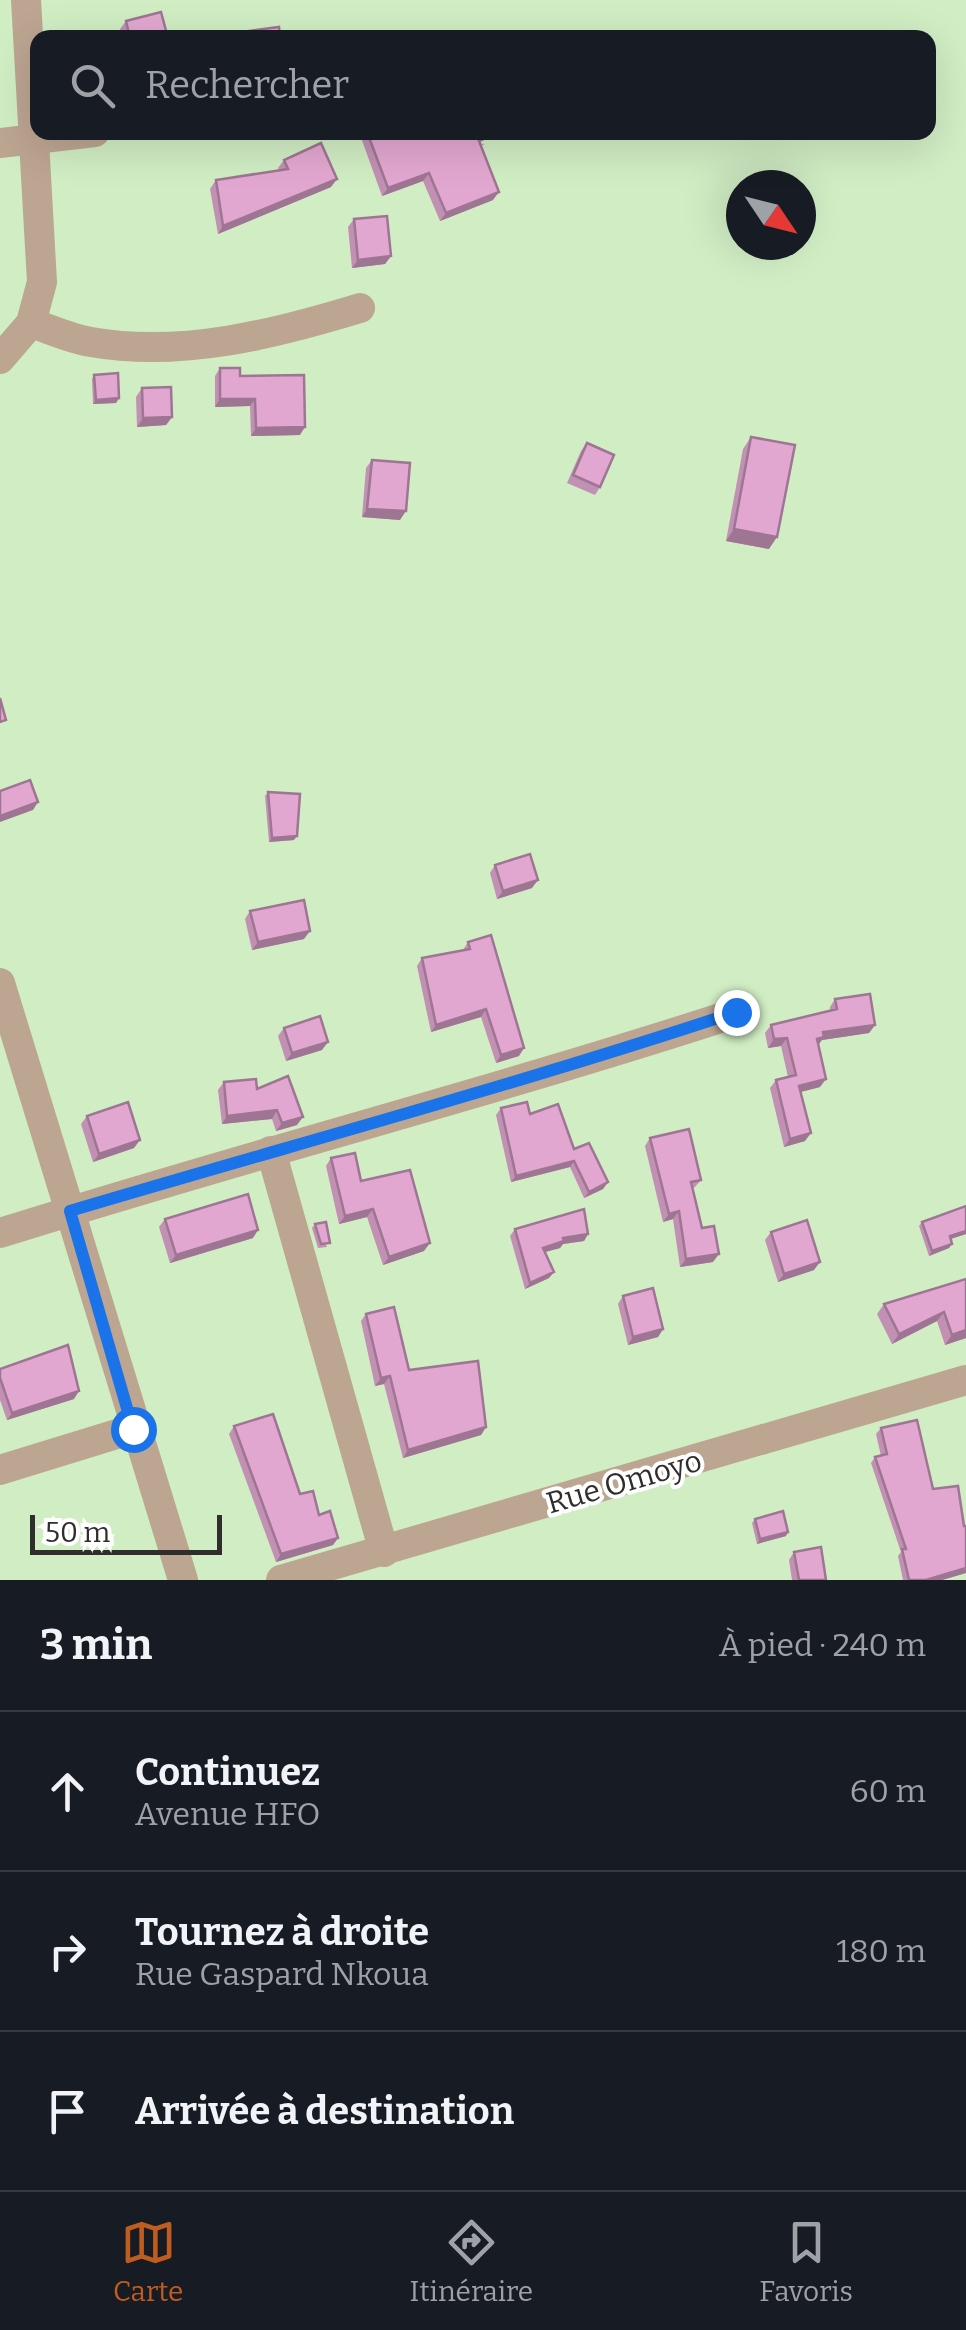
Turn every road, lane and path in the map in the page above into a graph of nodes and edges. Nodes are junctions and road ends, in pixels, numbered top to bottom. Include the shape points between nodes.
1 (26, 0) edge
2 (30, 70) edge
3 (41, 140) edge
4 (34, 141) junction
5 (0, 143) edge
6 (360, 308) dead end
7 (31, 323) junction
8 (0, 359) edge
9 (0, 984) edge
10 (736, 1012) dead end
11 (7, 1026) edge
12 (271, 1152) junction
13 (70, 1211) junction
14 (0, 1233) edge
15 (966, 1380) edge
16 (133, 1429) junction
17 (0, 1470) edge
18 (384, 1552) junction
19 (183, 1580) edge
20 (281, 1580) edge

1 - 2 street
3 - 4 street
4 - 5 street
4 - 7 street via 42,282
6 - 7 street via 287,330 147,347 89,342
7 - 8 street
9 - 11 street
10 - 12 street
11 - 13 street
12 - 13 street
12 - 18 street
13 - 14 street
13 - 16 street
15 - 18 street, Rue Omoyo
16 - 17 street
16 - 19 street
18 - 20 street, Rue Omoyo

